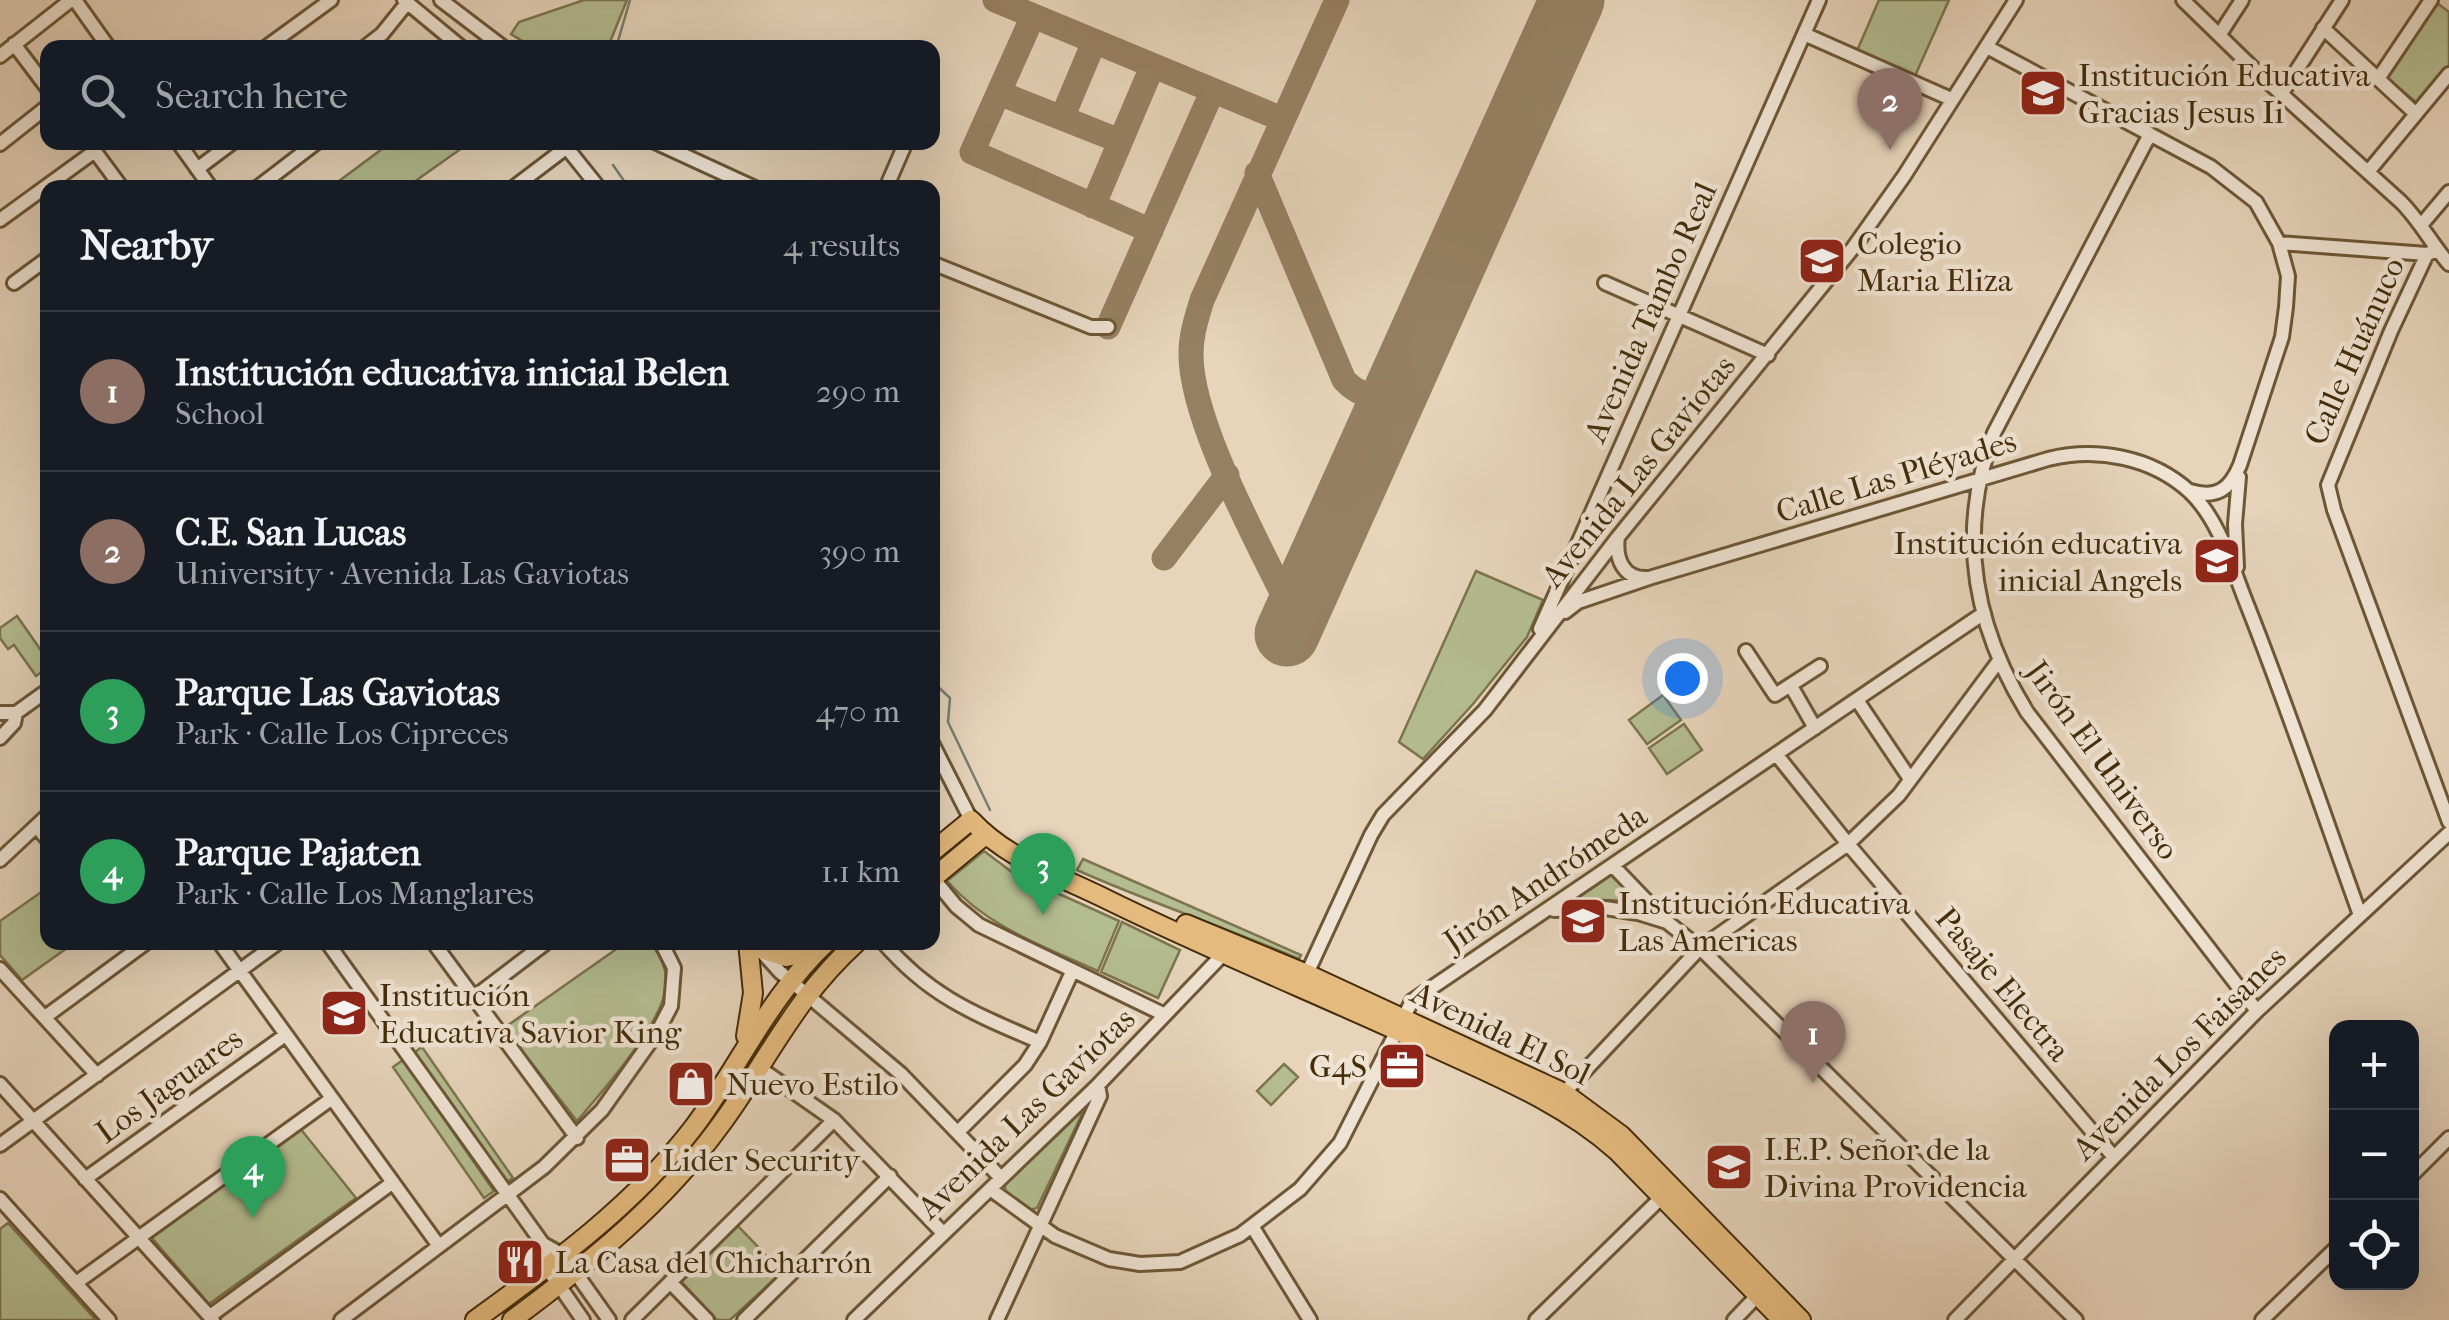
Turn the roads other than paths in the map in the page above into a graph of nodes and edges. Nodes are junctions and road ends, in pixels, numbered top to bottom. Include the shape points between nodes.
1 (73, 0) edge
2 (331, 0) edge
3 (441, 0) edge
4 (1819, 0) edge
5 (2016, 0) edge
6 (2183, 0) edge
7 (2242, 0) edge
8 (2342, 0) edge
9 (2432, 0) edge
10 (405, 1) edge
11 (2323, 28) junction
12 (1804, 34) junction
13 (2220, 34) junction
14 (104, 40) edge
15 (277, 40) edge
16 (377, 40) edge
17 (452, 40) edge
18 (494, 40) edge
19 (14, 44) junction
20 (1987, 47) junction
21 (0, 56) edge
22 (2449, 74) edge
23 (40, 78) edge
24 (2378, 79) junction
25 (2282, 93) junction
26 (1951, 99) junction
27 (40, 112) edge
28 (2416, 114) junction
29 (2150, 134) junction
30 (0, 144) edge
31 (88, 150) edge
32 (94, 150) edge
33 (184, 150) edge
34 (222, 150) edge
35 (307, 150) edge
36 (559, 150) edge
37 (569, 150) edge
38 (672, 150) edge
39 (903, 150) edge
40 (197, 168) junction
41 (2368, 172) junction
42 (50, 180) edge
43 (116, 180) edge
44 (205, 180) edge
45 (267, 180) edge
46 (522, 180) edge
47 (593, 180) edge
48 (738, 180) edge
49 (889, 180) edge
50 (40, 188) edge
51 (2449, 192) edge
52 (0, 220) edge
53 (2422, 224) junction
54 (2278, 242) junction
55 (2432, 252) junction
56 (40, 264) edge
57 (2449, 264) edge
58 (940, 266) edge
59 (14, 283) dead end
60 (1606, 283) dead end
61 (1679, 314) junction
62 (1108, 327) dead end
63 (1768, 355) junction
64 (2240, 465) junction
65 (1978, 481) junction
66 (2188, 490) junction
67 (1618, 537) junction
68 (1580, 538) junction
69 (1606, 554) junction
70 (1650, 578) junction
71 (2238, 580) junction
72 (1984, 614) junction
73 (1532, 647) junction
74 (1746, 651) dead end
75 (1998, 662) junction
76 (1820, 666) dead end
77 (1791, 686) junction
78 (40, 696) edge
79 (1857, 700) junction
80 (0, 713) edge
81 (16, 713) junction
82 (1815, 728) junction
83 (0, 738) edge
84 (1776, 754) junction
85 (940, 770) edge
86 (1910, 779) junction
87 (971, 820) junction
88 (2449, 822) edge
89 (40, 823) edge
90 (36, 826) junction
91 (40, 831) edge
92 (2449, 833) edge
93 (985, 835) junction
94 (1848, 844) junction
95 (940, 845) edge
96 (0, 860) edge
97 (1614, 866) junction
98 (940, 872) edge
99 (940, 887) edge
100 (1547, 911) junction
101 (2360, 915) junction
102 (1667, 922) junction
103 (1229, 948) junction
104 (1700, 948) junction
105 (126, 950) edge
106 (225, 950) edge
107 (268, 950) edge
108 (333, 950) edge
109 (438, 950) edge
110 (537, 950) edge
111 (665, 950) edge
112 (753, 950) edge
113 (759, 950) edge
114 (768, 950) edge
115 (813, 950) edge
116 (819, 950) edge
117 (849, 950) edge
118 (889, 950) edge
119 (0, 969) edge
120 (240, 971) junction
121 (1072, 972) junction
122 (1304, 980) junction
123 (791, 981) junction
124 (806, 994) junction
125 (472, 999) junction
126 (2256, 1011) junction
127 (1165, 1014) junction
128 (45, 1017) junction
129 (1400, 1024) junction
130 (284, 1036) junction
131 (1040, 1042) junction
132 (740, 1054) junction
133 (758, 1066) junction
134 (97, 1075) junction
135 (0, 1084) edge
136 (1098, 1085) junction
137 (1564, 1092) junction
138 (331, 1099) junction
139 (34, 1120) junction
140 (834, 1120) junction
141 (959, 1131) junction
142 (577, 1138) junction
143 (2449, 1138) edge
144 (0, 1145) edge
145 (2113, 1156) junction
146 (2419, 1168) edge
147 (890, 1176) junction
148 (1001, 1178) junction
149 (85, 1179) junction
150 (392, 1183) junction
151 (990, 1189) junction
152 (1668, 1192) junction
153 (508, 1193) junction
154 (0, 1199) edge
155 (1041, 1226) junction
156 (1252, 1226) junction
157 (943, 1232) junction
158 (140, 1238) junction
159 (543, 1244) junction
160 (439, 1246) junction
161 (563, 1255) junction
162 (2329, 1255) edge
163 (2013, 1259) junction
164 (547, 1268) junction
165 (575, 1272) junction
166 (670, 1282) junction
167 (76, 1283) junction
168 (558, 1286) junction
169 (1758, 1295) junction
170 (212, 1318) edge
171 (109, 1320) edge
172 (341, 1320) edge
173 (475, 1320) edge
174 (512, 1320) edge
175 (583, 1320) edge
176 (609, 1320) edge
177 (632, 1320) edge
178 (707, 1320) edge
179 (744, 1320) edge
180 (854, 1320) edge
181 (997, 1320) edge
182 (1310, 1320) edge
183 (1536, 1320) edge
184 (1734, 1320) edge
185 (1782, 1320) edge
186 (1801, 1320) edge
187 (1955, 1320) edge
188 (2076, 1320) edge
189 (2262, 1320) edge

1 - 14 street
1 - 19 street
2 - 15 street
3 - 18 street
4 - 12 street, Avenida Tambo Real
5 - 20 street, Avenida Las Gaviotas
6 - 13 street
7 - 13 street
8 - 11 street
9 - 24 street
10 - 16 street
10 - 17 street
11 - 24 street
11 - 25 street
12 - 26 street
12 - 61 street, Avenida Tambo Real
13 - 25 street
19 - 21 street
19 - 23 street
20 - 26 street, Avenida Las Gaviotas
20 - 29 street
22 - 28 street
24 - 28 street
25 - 41 street
26 - 63 street, Avenida Las Gaviotas via 1853,248
27 - 30 street
28 - 41 street
29 - 54 street via 2212,167 2256,202
29 - 65 street, Jirón El Universo via 2001,416
31 - 42 street
32 - 43 street
33 - 40 street
34 - 40 street
35 - 45 street
36 - 46 street
37 - 47 street
38 - 48 street
39 - 49 street
40 - 44 street
41 - 53 street
50 - 52 street
51 - 53 street
53 - 55 street
54 - 55 street
54 - 64 street, Calle Las Pléyades via 2288,276 2282,337
55 - 57 street
55 - 88 street, Calle Huánuco via 2383,349 2328,485
56 - 59 street
58 - 62 street via 1091,328
60 - 61 street
61 - 63 street
61 - 68 street, Avenida Tambo Real
63 - 67 street, Avenida Las Gaviotas
64 - 66 street via 2223,490
64 - 71 street, Calle Las Pléyades
65 - 66 street, Calle Las Pléyades via 2058,456 2094,453 2142,463
65 - 70 street, Calle Las Pléyades
65 - 72 street, Jirón El Universo via 1974,548
66 - 71 street, Calle Las Pléyades via 2212,520
67 - 69 street, Avenida Las Gaviotas
67 - 70 street via 1624,569
68 - 69 street via 1589,553
68 - 73 street, Avenida Tambo Real
69 - 73 street, Avenida Las Gaviotas
70 - 73 street, Calle Las Pléyades via 1572,606
71 - 101 street, Calle Las Pléyades
72 - 75 street, Jirón El Universo
72 - 79 street, Jirón Andrómeda
73 - 122 street, Avenida Las Gaviotas via 1484,710 1383,815
74 - 77 street via 1774,695
75 - 86 street
75 - 126 street, Jirón El Universo via 2026,712
76 - 77 street
77 - 82 street
78 - 81 street
79 - 82 street, Jirón Andrómeda
79 - 86 street
80 - 81 street
81 - 83 street
82 - 84 street, Jirón Andrómeda
84 - 94 street, Pasaje Electra
84 - 97 street, Jirón Andrómeda
85 - 87 street, Avenida El Sol
86 - 94 street
87 - 93 main road, Avenida El Sol
87 - 95 main road
89 - 90 street
90 - 91 street
90 - 96 street
92 - 101 street, Avenida Los Faisanes
93 - 98 main road
93 - 103 main road, Avenida El Sol via 1030,864
94 - 104 street
94 - 145 street, Pasaje Electra
97 - 100 street, Jirón Andrómeda
97 - 102 street
99 - 121 street via 979,925
100 - 102 street via 1605,908
100 - 129 street, Jirón Andrómeda via 1412,1001
101 - 126 street, Avenida Los Faisanes
102 - 104 street
103 - 122 main road, Avenida El Sol
103 - 127 street, Avenida Las Gaviotas
104 - 137 street
104 - 163 street
105 - 128 street
106 - 120 street
107 - 120 street
108 - 153 street
109 - 125 street
110 - 125 street
111 - 142 street via 674,968 668,1014
112 - 132 main road via 753,992
113 - 123 street
114 - 115 main road via 786,957
116 - 123 main road
117 - 124 main road
118 - 131 street via 942,997
119 - 128 street
120 - 130 street
120 - 134 street
121 - 127 street
121 - 131 street
122 - 129 main road, Avenida El Sol
123 - 124 street
123 - 132 main road
124 - 133 main road
124 - 141 street
125 - 142 street
126 - 145 street, Avenida Los Faisanes
127 - 136 street, Avenida Las Gaviotas
128 - 134 street
129 - 137 main road, Avenida El Sol
129 - 152 main road, Avenida El Sol via 1560,1108
129 - 156 street, Jirón Andrómeda via 1340,1143 1300,1189
130 - 138 street
130 - 149 street, Los Jaguares
131 - 141 street
132 - 161 main road via 658,1169
133 - 140 street
133 - 165 main road via 678,1178
134 - 139 street
135 - 139 street
136 - 148 street, Avenida Las Gaviotas
136 - 155 street via 1100,1096
137 - 152 main road, Avenida El Sol via 1622,1135
138 - 150 street
138 - 158 street
139 - 144 street
139 - 149 street
140 - 147 street
140 - 166 street
141 - 148 street
142 - 153 street
143 - 146 street
145 - 163 street, Avenida Los Faisanes
147 - 157 street
147 - 179 street
148 - 151 street, Avenida Las Gaviotas
149 - 158 street
150 - 160 street
150 - 170 street
151 - 155 street, Jirón Andrómeda
151 - 157 street, Avenida Las Gaviotas
152 - 169 main road, Avenida El Sol
152 - 183 street
152 - 186 main road, Avenida El Sol
153 - 159 street
153 - 160 street
154 - 167 street
155 - 156 street, Jirón Andrómeda via 1080,1248 1140,1264 1205,1257
155 - 181 street
156 - 182 street
157 - 180 street, Avenida Las Gaviotas
158 - 167 street
158 - 170 street
159 - 161 street
159 - 164 street
160 - 172 street
161 - 164 main road
161 - 165 street
162 - 189 street
163 - 187 street, Avenida Los Faisanes
163 - 188 street
164 - 168 street
164 - 173 main road
165 - 168 main road
165 - 176 street
166 - 177 street
166 - 178 street
167 - 171 street
168 - 174 main road
168 - 175 street
169 - 184 street
169 - 185 main road, Avenida El Sol

